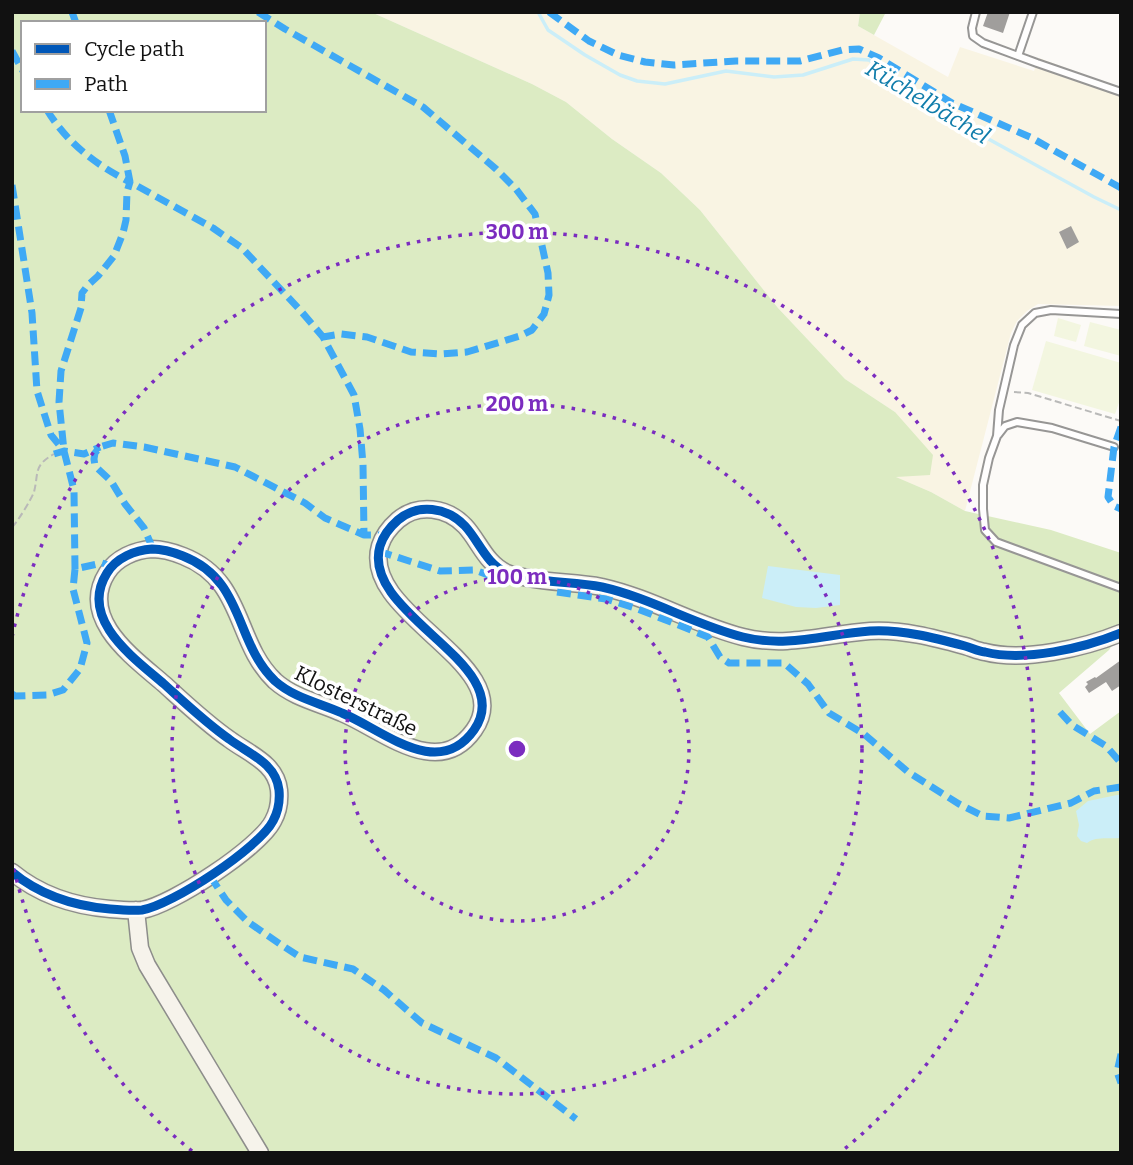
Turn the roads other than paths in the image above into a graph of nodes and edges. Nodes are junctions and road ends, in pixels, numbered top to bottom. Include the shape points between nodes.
1 (976, 12) edge
2 (1033, 12) edge
3 (1018, 55) junction
4 (1121, 92) edge
5 (1121, 314) edge
6 (997, 436) junction
7 (1114, 447) dead end
8 (1121, 588) edge
9 (1121, 633) edge
10 (12, 872) edge
11 (136, 910) junction
12 (260, 1153) edge

1 - 3 lane via 974,36
2 - 3 lane
3 - 4 lane
5 - 6 lane via 1051,310 1035,313 1022,325 1003,391
6 - 7 lane via 1005,426 1017,422
6 - 8 lane via 984,485 985,530 996,542
9 - 11 main road, Klosterstraße via 1076,648 1012,655 907,633 872,631 776,642 746,638 604,588 506,573 464,525 447,512 424,508 394,523 385,535 378,551 379,571 409,613 467,668 482,702 480,720 471,735 444,752 425,752 292,694 274,680 254,652 216,576 178,553 158,548 138,551 111,566 103,580 100,612 108,630 125,651 209,724 264,762 275,774 279,804 264,834 210,876
10 - 11 main road, Klosterstraße via 29,885 77,905
11 - 12 main road via 140,948 147,965

